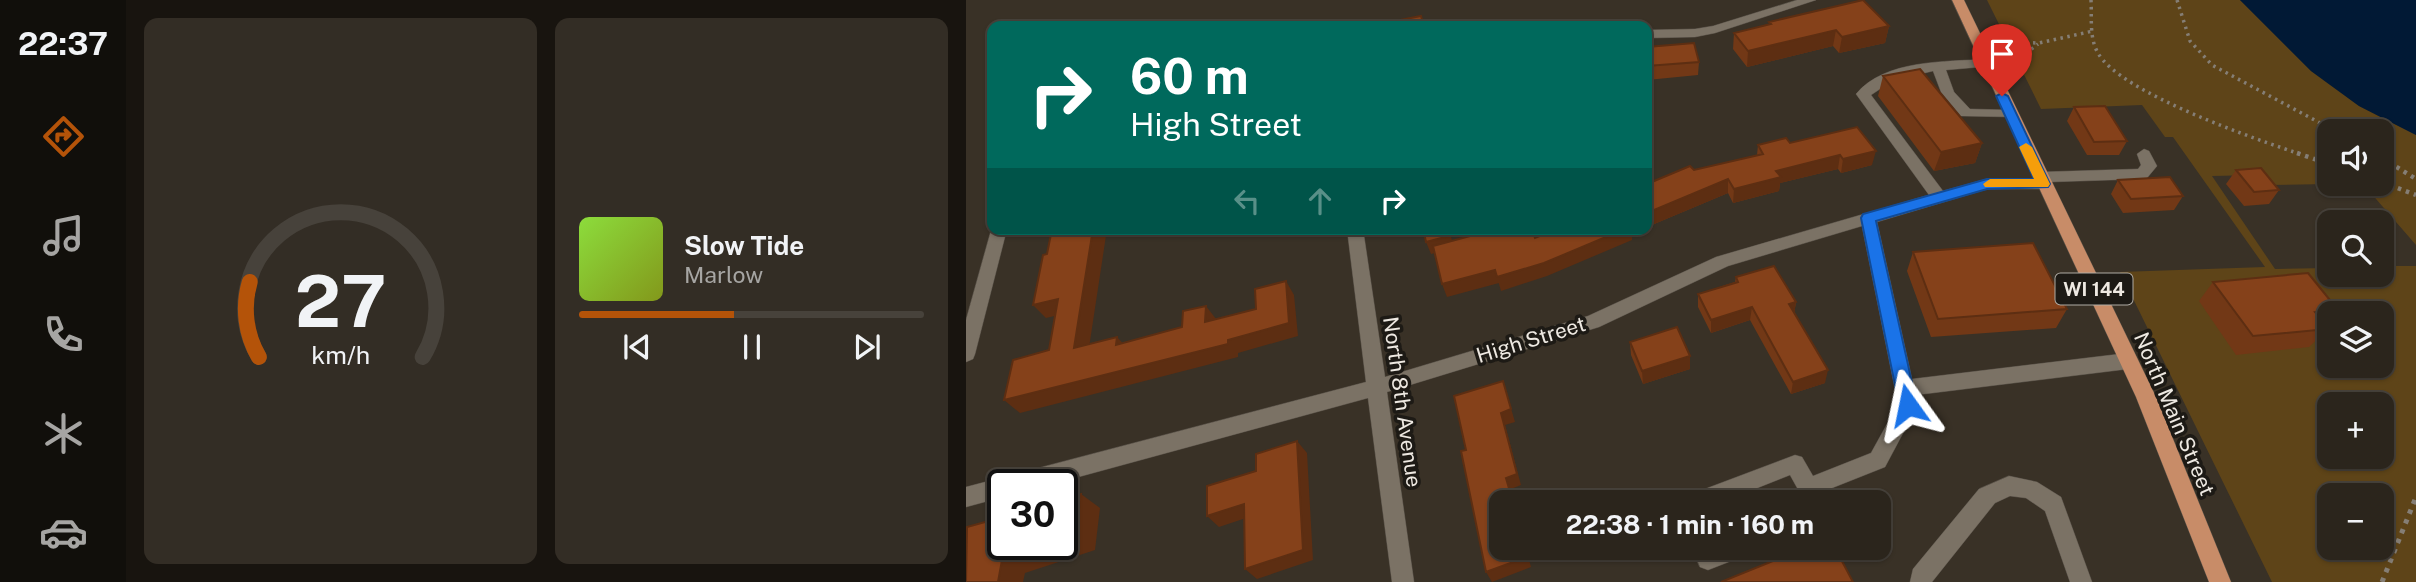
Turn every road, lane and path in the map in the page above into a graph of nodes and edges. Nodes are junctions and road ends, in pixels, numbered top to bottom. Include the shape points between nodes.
1 (1810, 0) edge
2 (1958, 0) edge
3 (2091, 0) edge
4 (2177, 0) edge
5 (2093, 31) junction
6 (1652, 34) edge
7 (1975, 40) junction
8 (2039, 43) junction
9 (1939, 67) junction
10 (1990, 71) junction
11 (2010, 114) junction
12 (2317, 121) edge
13 (2144, 154) dead end
14 (2317, 160) edge
15 (2394, 165) edge
16 (2416, 179) edge
17 (2041, 181) junction
18 (2394, 187) edge
19 (2416, 195) edge
20 (1939, 198) junction
21 (1868, 218) junction
22 (997, 235) edge
23 (1356, 235) edge
24 (966, 354) edge
25 (2128, 361) junction
26 (1378, 387) junction
27 (1905, 388) junction
28 (1072, 469) edge
29 (1728, 490) edge
30 (1809, 490) edge
31 (1821, 490) edge
32 (987, 491) edge
33 (966, 497) edge
34 (2416, 497) edge
35 (1403, 582) edge
36 (1921, 582) edge
37 (2081, 582) edge
38 (2220, 582) edge
39 (2382, 582) edge

1 - 6 street via 1715,29
2 - 7 main road, North Main Street / WI 144
3 - 5 path
4 - 12 path via 2190,41 2212,65
5 - 8 path
5 - 14 path via 2099,54 2144,89 2221,127
7 - 8 path
7 - 10 main road, North Main Street / WI 144
8 - 10 path
9 - 10 street
9 - 11 street via 1939,77 1966,113
9 - 20 street via 1872,84 1863,94
10 - 11 main road, North Main Street / WI 144
11 - 17 main road, North Main Street / WI 144
13 - 17 street, High Street via 2149,166 2142,174
15 - 16 path
17 - 20 street, High Street via 1987,184
17 - 25 main road, North Main Street / WI 144
18 - 19 path
20 - 21 street, High Street
21 - 26 street, High Street via 1721,261 1593,322
21 - 27 street
22 - 24 street
23 - 26 street, North 8th Avenue
25 - 27 street
25 - 38 main road, North Main Street / WI 144
26 - 28 street, High Street
26 - 35 street, North 8th Avenue
27 - 31 street via 1908,405 1878,460
29 - 30 street via 1795,464
32 - 33 street
34 - 39 path
36 - 37 street via 1987,496 2009,486 2030,489 2053,503

